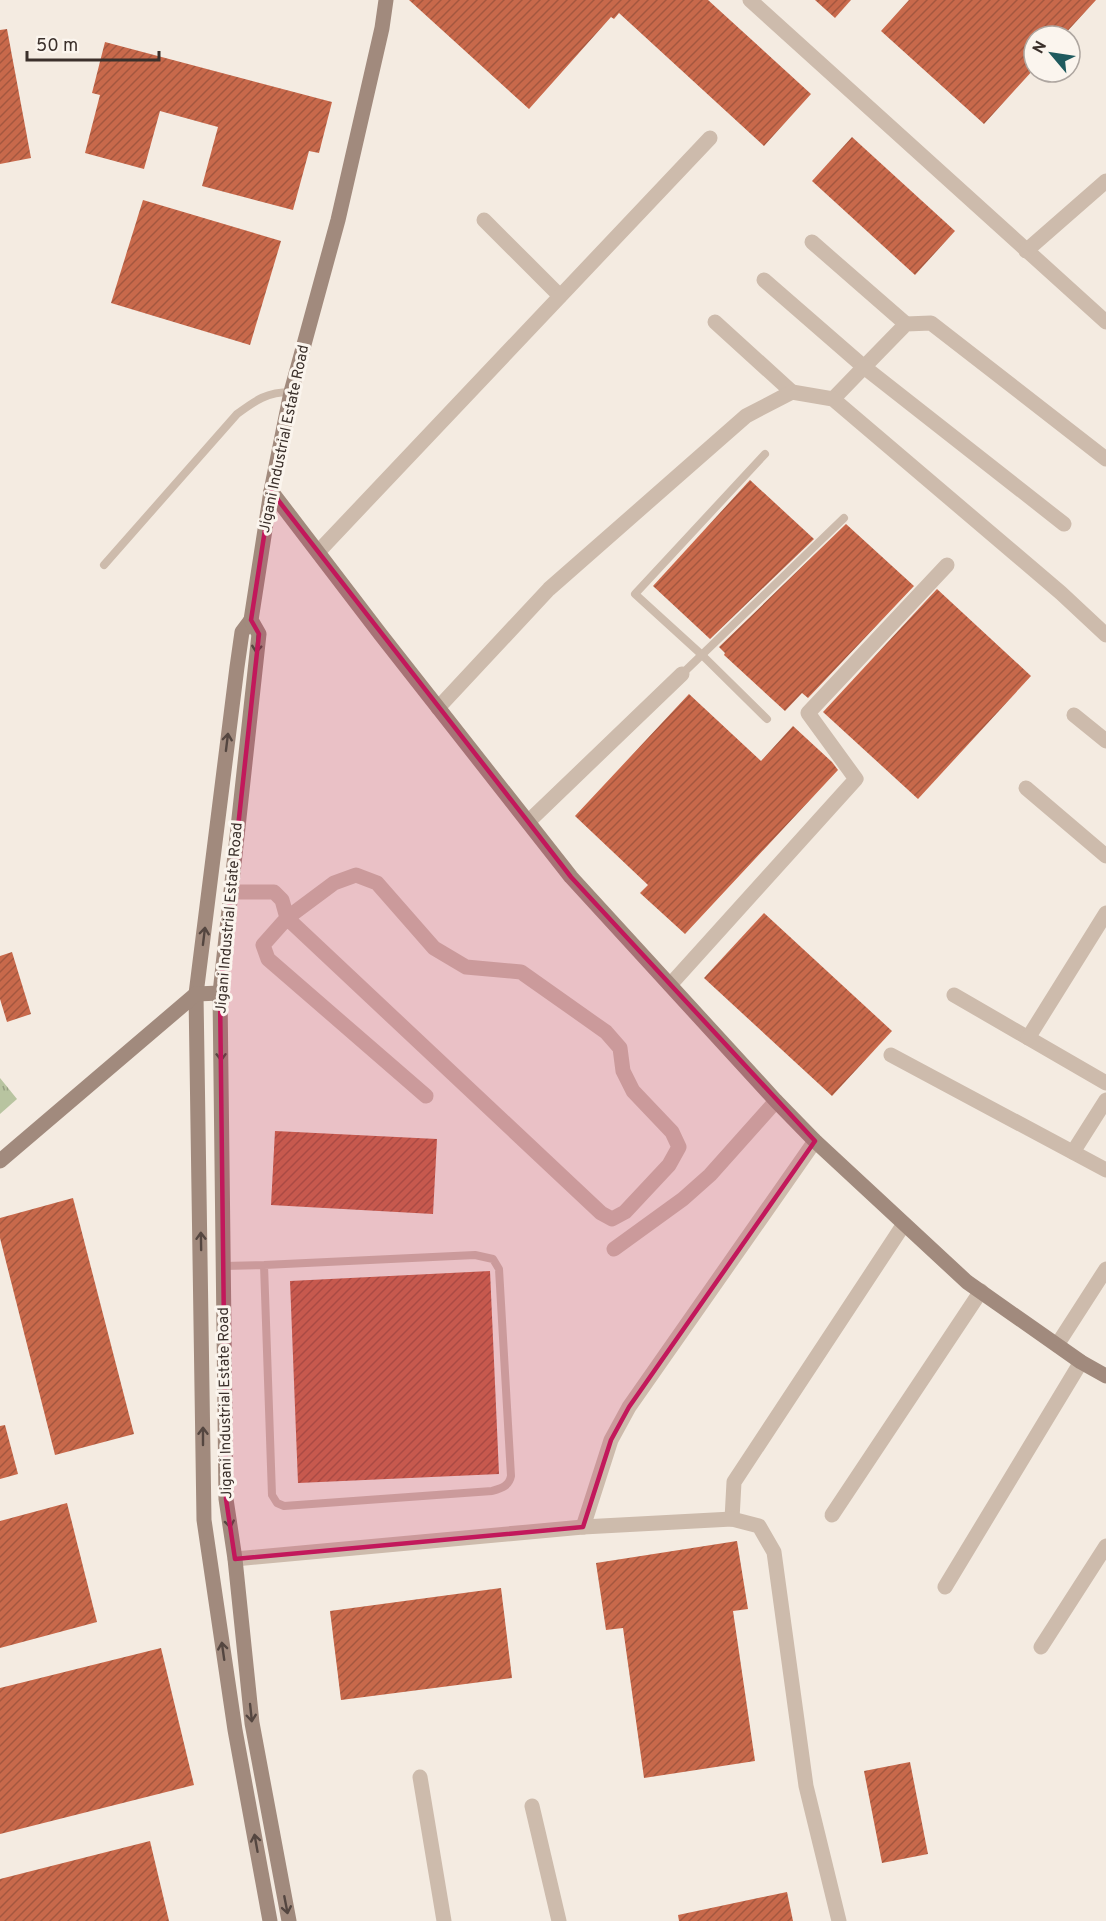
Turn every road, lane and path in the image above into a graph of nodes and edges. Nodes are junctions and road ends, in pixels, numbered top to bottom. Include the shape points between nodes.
1 (386, 0) edge
2 (750, 0) edge
3 (710, 138) dead end
4 (1106, 181) edge
5 (484, 220) dead end
6 (812, 242) dead end
7 (1026, 251) junction
8 (764, 280) dead end
9 (560, 296) junction
10 (715, 322) dead end
11 (1106, 322) edge
12 (906, 324) junction
13 (864, 367) junction
14 (291, 392) junction
15 (792, 392) junction
16 (832, 399) junction
17 (765, 454) dead end
18 (1106, 459) edge
19 (271, 491) junction
20 (844, 518) dead end
21 (1064, 524) dead end
22 (318, 552) junction
23 (104, 565) dead end
24 (947, 565) dead end
25 (250, 620) junction
26 (1106, 635) edge
27 (702, 655) junction
28 (682, 674) joint
29 (438, 708) junction
30 (1074, 714) dead end
31 (767, 718) dead end
32 (1106, 741) edge
33 (1026, 788) dead end
34 (528, 822) junction
35 (1106, 856) edge
36 (232, 892) junction
37 (1106, 913) edge
38 (287, 918) junction
39 (670, 985) junction
40 (220, 993) junction
41 (196, 994) junction
42 (954, 995) dead end
43 (1028, 1038) junction
44 (891, 1055) dead end
45 (1106, 1083) edge
46 (426, 1096) dead end
47 (1106, 1100) edge
48 (776, 1101) junction
49 (815, 1141) junction
50 (1073, 1152) junction
51 (0, 1161) edge
52 (1106, 1170) edge
53 (904, 1224) junction
54 (614, 1249) dead end
55 (264, 1265) junction
56 (223, 1266) junction
57 (1106, 1269) edge
58 (981, 1291) junction
59 (1057, 1345) junction
60 (1081, 1362) junction
61 (1106, 1376) edge
62 (832, 1515) dead end
63 (732, 1519) junction
64 (583, 1527) junction
65 (1106, 1546) edge
66 (236, 1559) junction
67 (945, 1587) dead end
68 (1041, 1647) dead end
69 (420, 1777) dead end
70 (532, 1806) dead end
71 (270, 1921) edge
72 (289, 1921) edge
73 (444, 1921) edge
74 (559, 1921) edge
75 (839, 1921) edge

1 - 14 main road, Jigani Industrial Estate Road via 338,220
2 - 7 street
3 - 9 street
4 - 7 street
5 - 9 street
6 - 12 street
7 - 11 street
8 - 13 street
9 - 22 street
10 - 15 street
12 - 13 street
12 - 18 street via 931,323
13 - 16 street
13 - 21 street
14 - 19 main road, Jigani Industrial Estate Road
14 - 23 lane via 257,399 237,414
15 - 16 street
15 - 29 street via 746,416 549,589
16 - 26 street via 1061,592
17 - 27 lane via 635,593
19 - 22 main road
19 - 25 main road, Jigani Industrial Estate Road
20 - 27 lane
22 - 29 main road
24 - 39 street via 808,713 856,779
25 -> 36 main road, Jigani Industrial Estate Road via 259,634
41 -> 25 main road, Jigani Industrial Estate Road via 242,632
27 - 28 lane
27 - 31 lane
28 - 34 street
29 - 34 main road
30 - 32 street
33 - 35 street
34 - 39 main road via 571,877
36 - 38 street via 274,892 282,900
36 - 40 main road, Jigani Industrial Estate Road
37 - 43 street
38 - 38 street via 334,882 356,875 377,883 434,948 466,967 521,972 606,1032 620,1048 623,1071 633,1091 672,1132 679,1147 669,1165 625,1212 612,1219 600,1213
38 - 46 street via 263,945 268,958
39 - 48 main road
40 - 41 main road
40 -> 56 main road, Jigani Industrial Estate Road
41 - 51 main road
71 -> 41 main road, Jigani Industrial Estate Road via 235,1730 204,1520
42 - 43 street
43 - 45 street
44 - 50 street
47 - 50 street
48 - 49 main road
48 - 54 street via 710,1175
49 - 53 main road
49 - 64 street via 629,1407 611,1440
50 - 52 street
53 - 58 main road via 966,1282
53 - 63 street via 734,1482
55 - 55 lane via 475,1255 493,1259 499,1269 510,1482 492,1491 284,1506 277,1503 272,1495
55 - 56 lane
56 -> 66 main road, Jigani Industrial Estate Road via 226,1499
57 - 59 street
58 - 59 main road
58 - 62 street
59 - 60 main road
60 - 61 main road
60 - 67 street
63 - 64 street
63 - 75 street via 759,1526 774,1552 806,1786
64 - 66 street
65 - 68 street
66 -> 72 main road, Jigani Industrial Estate Road via 252,1724
69 - 73 street
70 - 74 street

